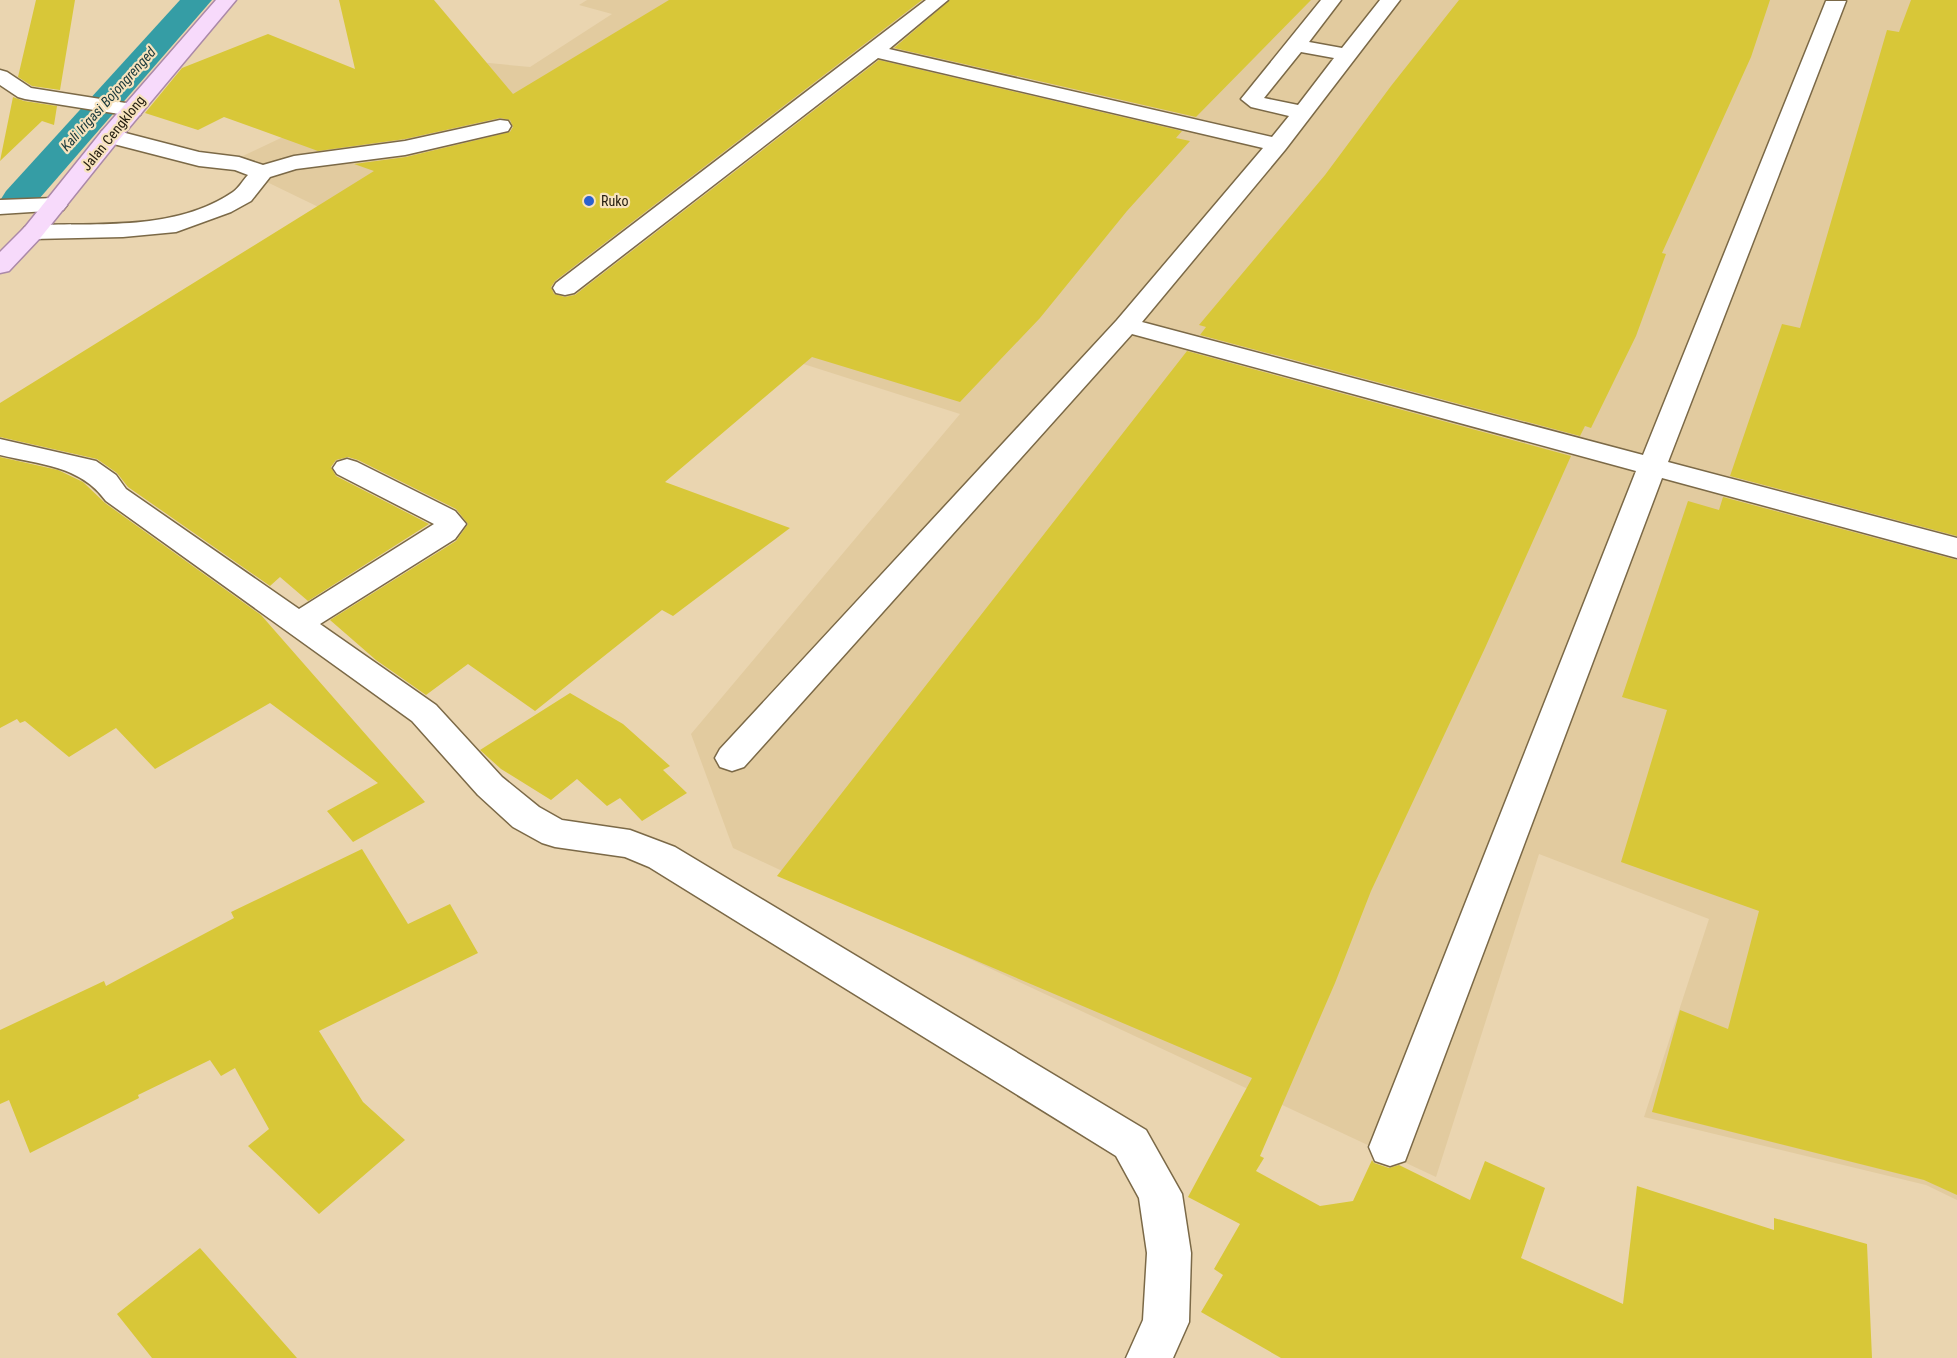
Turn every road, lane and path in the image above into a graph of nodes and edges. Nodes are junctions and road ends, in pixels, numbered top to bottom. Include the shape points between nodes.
1 (226, 0) edge
2 (938, 0) edge
3 (1331, 0) edge
4 (1390, 0) edge
5 (1836, 1) edge
6 (1296, 45) junction
7 (874, 51) junction
8 (1347, 55) junction
9 (0, 76) edge
10 (113, 108) junction
11 (1303, 112) junction
12 (500, 126) dead end
13 (110, 136) junction
14 (1277, 145) junction
15 (262, 172) junction
16 (55, 205) junction
17 (0, 207) edge
18 (33, 232) junction
19 (0, 266) edge
20 (565, 288) dead end
21 (1126, 325) junction
22 (0, 447) edge
23 (1652, 467) junction
24 (347, 468) dead end
25 (1957, 548) edge
26 (299, 623) junction
27 (732, 758) dead end
28 (1390, 1147) dead end
29 (1149, 1358) edge

1 - 10 main road, Jalan Cengklong
2 - 7 street
3 - 6 street
4 - 8 street
5 - 23 street
6 - 8 street
6 - 11 street via 1252,99
7 - 14 street
7 - 20 street
8 - 11 street
9 - 10 street via 25,93
10 - 13 main road, Jalan Cengklong
11 - 14 street
12 - 15 street via 405,148 294,163
13 - 15 street
13 - 16 main road, Jalan Cengklong
14 - 21 street
15 - 18 street via 243,196 176,225
16 - 17 street
16 - 18 main road, Jalan Cengklong
18 - 19 main road, Jalan Cengklong
21 - 23 street
21 - 27 street
22 - 26 street via 86,467 106,481 116,495
23 - 25 street
23 - 28 street
24 - 26 street via 451,524
26 - 29 street via 424,713 490,786 526,818 555,833 630,844 662,857 1131,1143 1160,1194 1169,1253 1166,1322

